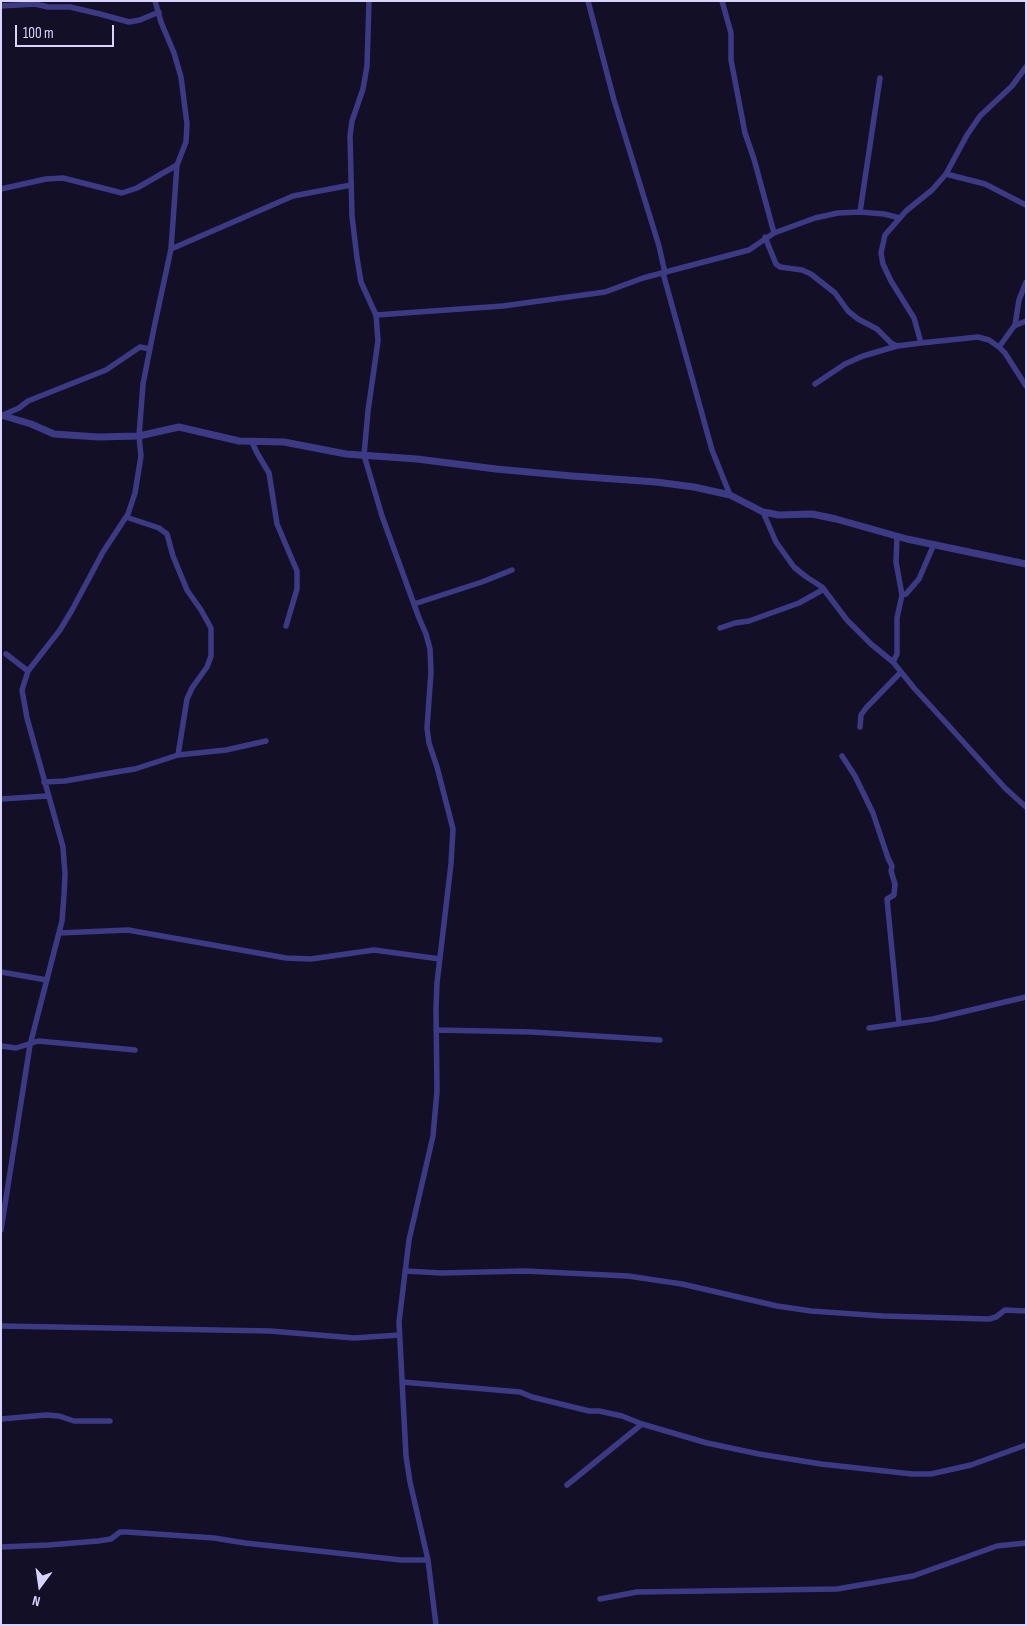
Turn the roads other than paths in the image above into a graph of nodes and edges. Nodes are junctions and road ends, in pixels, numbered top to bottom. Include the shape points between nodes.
1 (155, 1) edge
2 (368, 1) edge
3 (588, 1) edge
4 (722, 1) edge
5 (1, 6) edge
6 (158, 12) junction
7 (1026, 67) edge
8 (880, 78) dead end
9 (177, 165) junction
10 (946, 174) junction
11 (351, 185) junction
12 (1, 190) edge
13 (1026, 205) edge
14 (860, 212) junction
15 (900, 218) junction
16 (774, 233) junction
17 (765, 237) junction
18 (171, 249) junction
19 (664, 273) junction
20 (1026, 282) edge
21 (376, 315) junction
22 (1026, 321) edge
23 (1014, 326) junction
24 (921, 343) junction
25 (897, 346) junction
26 (999, 347) junction
27 (150, 349) junction
28 (815, 384) dead end
29 (1026, 386) edge
30 (2, 415) edge
31 (139, 436) junction
32 (252, 442) junction
33 (364, 455) junction
34 (730, 495) junction
35 (763, 512) junction
36 (126, 516) junction
37 (897, 536) junction
38 (934, 544) junction
39 (1026, 564) edge
40 (512, 570) dead end
41 (824, 589) junction
42 (902, 595) junction
43 (414, 604) junction
44 (286, 626) dead end
45 (720, 628) dead end
46 (6, 654) dead end
47 (893, 662) junction
48 (28, 671) junction
49 (901, 672) junction
50 (860, 727) dead end
51 (266, 741) dead end
52 (178, 755) junction
53 (842, 756) dead end
54 (44, 782) junction
55 (47, 796) junction
56 (1, 800) edge
57 (1026, 806) edge
58 (59, 933) junction
59 (440, 959) junction
60 (1, 972) edge
61 (47, 980) junction
62 (1026, 997) edge
63 (898, 1024) junction
64 (869, 1028) dead end
65 (436, 1030) junction
66 (660, 1040) dead end
67 (30, 1045) junction
68 (1, 1046) edge
69 (135, 1050) dead end
70 (1, 1230) edge
71 (405, 1271) junction
72 (1026, 1311) edge
73 (1, 1326) edge
74 (400, 1335) junction
75 (402, 1382) junction
76 (1, 1419) edge
77 (110, 1422) dead end
78 (642, 1424) junction
79 (1026, 1445) edge
80 (567, 1485) dead end
81 (1026, 1543) edge
82 (1, 1547) edge
83 (428, 1560) junction
84 (600, 1599) dead end
85 (436, 1625) edge

1 - 6 street
2 - 11 street via 369,57 352,121
3 - 19 street
4 - 16 street via 731,34 731,60 745,133
5 - 6 street via 70,7 128,22
6 - 9 street via 181,77 187,124 186,142
7 - 10 street via 1012,86 980,116
8 - 14 street
9 - 12 street via 122,193 63,178
9 - 18 street
10 - 13 street via 985,184
10 - 15 street
11 - 18 street via 293,196
11 - 21 street via 361,282
14 - 15 street
14 - 16 street via 816,218
15 - 24 street via 885,235 881,253 891,281 914,318
16 - 17 street
17 - 19 street via 749,250
17 - 25 street via 776,264 811,274 835,293 848,311
18 - 27 street
19 - 21 street via 605,292 573,297 487,308
19 - 34 street via 712,450
20 - 23 street
21 - 33 street via 378,346
22 - 23 street
23 - 26 street
24 - 25 street
24 - 26 street via 978,337
25 - 28 street via 845,364
26 - 29 street
27 - 30 street via 140,347 106,370 28,401
27 - 31 street via 143,384
30 - 31 street via 54,434
31 - 32 street via 179,428
31 - 36 street via 141,456 137,483
32 - 33 street via 284,442
32 - 44 street via 269,473 277,524 297,571 297,589
33 - 34 street via 656,482
33 - 43 street
34 - 35 street
35 - 37 street via 812,514
35 - 41 street via 785,556 800,572
36 - 48 street via 60,630
36 - 52 street via 167,534 181,578 211,628 211,656 187,699
37 - 38 street
37 - 42 street via 896,562
38 - 39 street
38 - 42 street via 919,579
40 - 43 street
41 - 45 street via 799,603
41 - 47 street via 847,620
42 - 47 street via 896,618 897,654
43 - 59 street via 430,648 429,743 453,829
46 - 48 street
47 - 49 street
48 - 54 street via 22,695
49 - 50 street via 866,708
49 - 57 street
51 - 52 street via 226,750
52 - 54 street via 135,769
53 - 63 street via 873,814 892,866 894,895 887,899
54 - 55 street
55 - 56 street
55 - 58 street via 63,847 65,874
58 - 59 street via 128,930 286,958 311,959 374,950
58 - 61 street
59 - 65 street
60 - 61 street
61 - 67 street
62 - 63 street
63 - 64 street
65 - 66 street
65 - 71 street via 437,1091 433,1136
67 - 68 street via 16,1048
67 - 69 street via 38,1041
67 - 70 street
71 - 72 street via 525,1271 628,1276 682,1284 778,1306 882,1316 992,1319 1005,1310
71 - 74 street via 399,1315
73 - 74 street via 270,1332 354,1338
74 - 75 street
75 - 78 street via 520,1392 589,1411 614,1414
75 - 83 street via 406,1456
76 - 77 street via 46,1415 74,1421
78 - 79 street via 759,1454 912,1474 931,1474 971,1465
78 - 80 street
81 - 84 street via 997,1546 913,1576 837,1589 637,1592
82 - 83 street via 98,1541 127,1532 214,1538 401,1560
83 - 85 street

